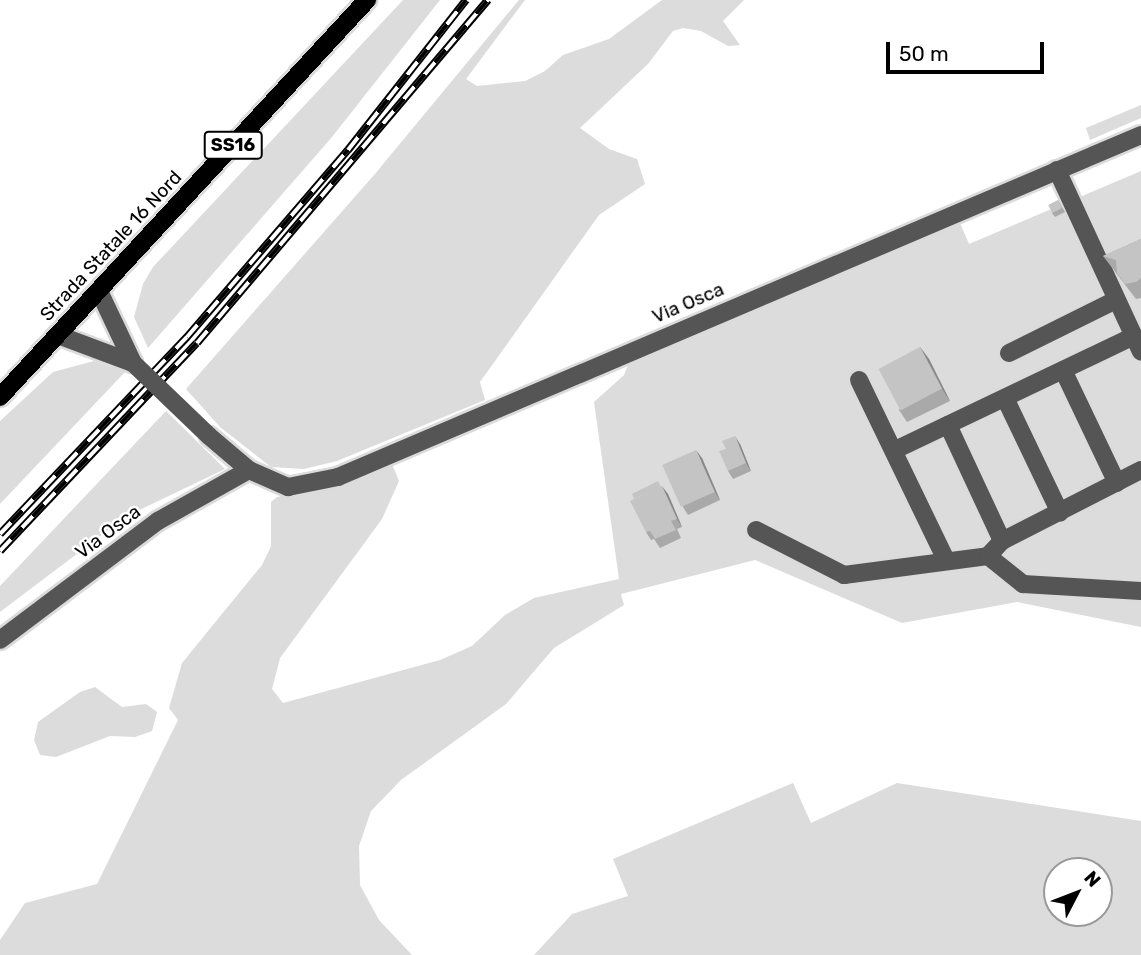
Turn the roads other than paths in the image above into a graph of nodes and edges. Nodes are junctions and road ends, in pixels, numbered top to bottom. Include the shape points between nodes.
1 (367, 0) edge
2 (1141, 135) edge
3 (1057, 170) junction
4 (99, 291) junction
5 (1116, 300) junction
6 (1136, 334) edge
7 (58, 335) junction
8 (1009, 353) dead end
9 (133, 363) junction
10 (1063, 370) junction
11 (859, 380) dead end
12 (0, 397) edge
13 (1005, 398) junction
14 (947, 425) junction
15 (895, 450) junction
16 (249, 470) junction
17 (1141, 470) edge
18 (1117, 483) junction
19 (1059, 513) junction
20 (756, 530) dead end
21 (1002, 541) junction
22 (988, 556) junction
23 (946, 560) junction
24 (1141, 591) edge
25 (0, 640) edge

1 - 4 main road, Strada Statale 16 Nord / SS16
2 - 3 street, Via Osca
3 - 5 street
3 - 16 street, Via Osca via 338,477 288,486
4 - 7 main road, Strada Statale 16 Nord / SS16
4 - 9 street
5 - 6 street
5 - 8 street
6 - 10 street
7 - 9 street
7 - 12 main road, Strada Statale 16 Nord / SS16
9 - 16 street, Via Osca, bridge
10 - 13 street
10 - 18 street
11 - 15 street
13 - 14 street
13 - 19 street
14 - 15 street
14 - 21 street
15 - 23 street
16 - 25 street, Via Osca via 158,521
17 - 18 street
18 - 19 street
19 - 21 street
20 - 23 street via 844,575
21 - 22 street
22 - 23 street
22 - 24 street via 1023,584

